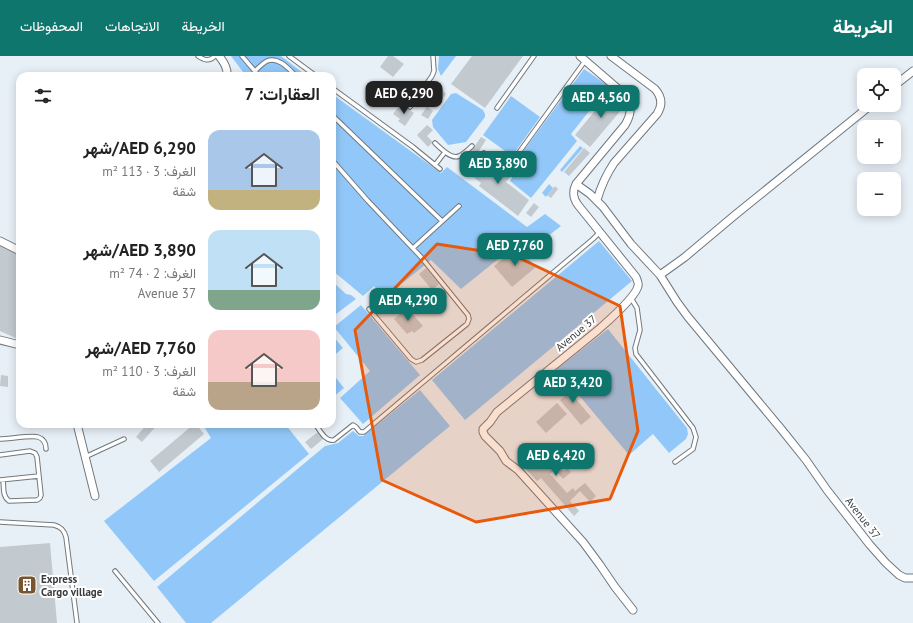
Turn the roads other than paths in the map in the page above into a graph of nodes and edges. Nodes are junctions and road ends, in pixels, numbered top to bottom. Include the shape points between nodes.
1 (198, 56) edge
2 (216, 56) edge
3 (219, 56) edge
4 (242, 56) edge
5 (289, 56) edge
6 (299, 56) edge
7 (433, 56) edge
8 (534, 56) edge
9 (612, 56) edge
10 (583, 58) edge
11 (295, 61) junction
12 (255, 71) joint
13 (913, 71) edge
14 (227, 72) edge
15 (292, 72) edge
16 (310, 72) edge
17 (901, 80) edge
18 (336, 91) edge
19 (410, 107) dead end
20 (497, 108) dead end
21 (862, 112) edge
22 (336, 120) edge
23 (435, 143) dead end
24 (472, 146) dead end
25 (445, 152) junction
26 (484, 153) dead end
27 (336, 164) edge
28 (435, 165) junction
29 (440, 169) dead end
30 (576, 184) junction
31 (597, 200) junction
32 (459, 206) dead end
33 (442, 221) junction
34 (600, 232) junction
35 (0, 241) edge
36 (413, 248) junction
37 (16, 249) edge
38 (660, 275) junction
39 (631, 298) junction
40 (369, 309) dead end
41 (0, 340) edge
42 (16, 344) edge
43 (78, 428) edge
44 (318, 428) edge
45 (0, 434) edge
46 (0, 439) edge
47 (124, 439) dead end
48 (46, 450) dead end
49 (0, 455) edge
50 (85, 456) junction
51 (675, 462) dead end
52 (39, 476) junction
53 (2, 480) edge
54 (2, 491) edge
55 (95, 496) dead end
56 (0, 522) edge
57 (115, 571) dead end
58 (913, 578) edge
59 (633, 610) dead end
60 (77, 623) edge
61 (158, 623) edge

1 - 2 lane via 206,60
3 - 14 street via 226,65
4 - 12 lane
5 - 11 lane
6 - 11 lane
7 - 19 lane via 432,76
8 - 20 lane
9 - 31 street via 654,90 661,98 661,104 657,114 611,167
10 - 26 lane via 512,162 504,165
10 - 30 street via 624,94 631,109 625,125
11 - 16 lane
12 - 15 lane via 267,61 275,59
13 - 17 street
18 - 28 lane
21 - 38 street
22 - 33 lane
23 - 25 lane
24 - 25 lane via 458,157
25 - 28 lane
27 - 36 lane
28 - 29 lane
30 - 31 street, Avenue 37
30 - 34 street, Avenue 37 via 573,193 575,201
31 - 38 street, Avenue 37
32 - 33 lane
33 - 36 lane
34 - 39 street, Avenue 37 via 637,279 638,287
34 - 44 lane via 364,432 360,432 353,425 331,441 326,439
35 - 37 street
36 - 40 lane via 468,315 469,322 422,360 416,362
38 - 58 street, Avenue 37 via 688,317 806,460 870,545 899,575
39 - 51 lane via 637,308 640,330 636,354 689,422 696,437 693,449
39 - 59 street, Avenue 37 via 598,330 497,412 483,432 506,461 518,470 583,542
41 - 42 street
43 - 50 street
45 - 46 lane
46 - 48 lane via 38,437 44,441
47 - 50 lane
49 - 52 lane via 35,453
50 - 55 street
52 - 53 lane
52 - 54 lane via 41,495 38,499 9,501
53 - 54 lane
56 - 60 lane via 54,525 63,530
57 - 61 lane

